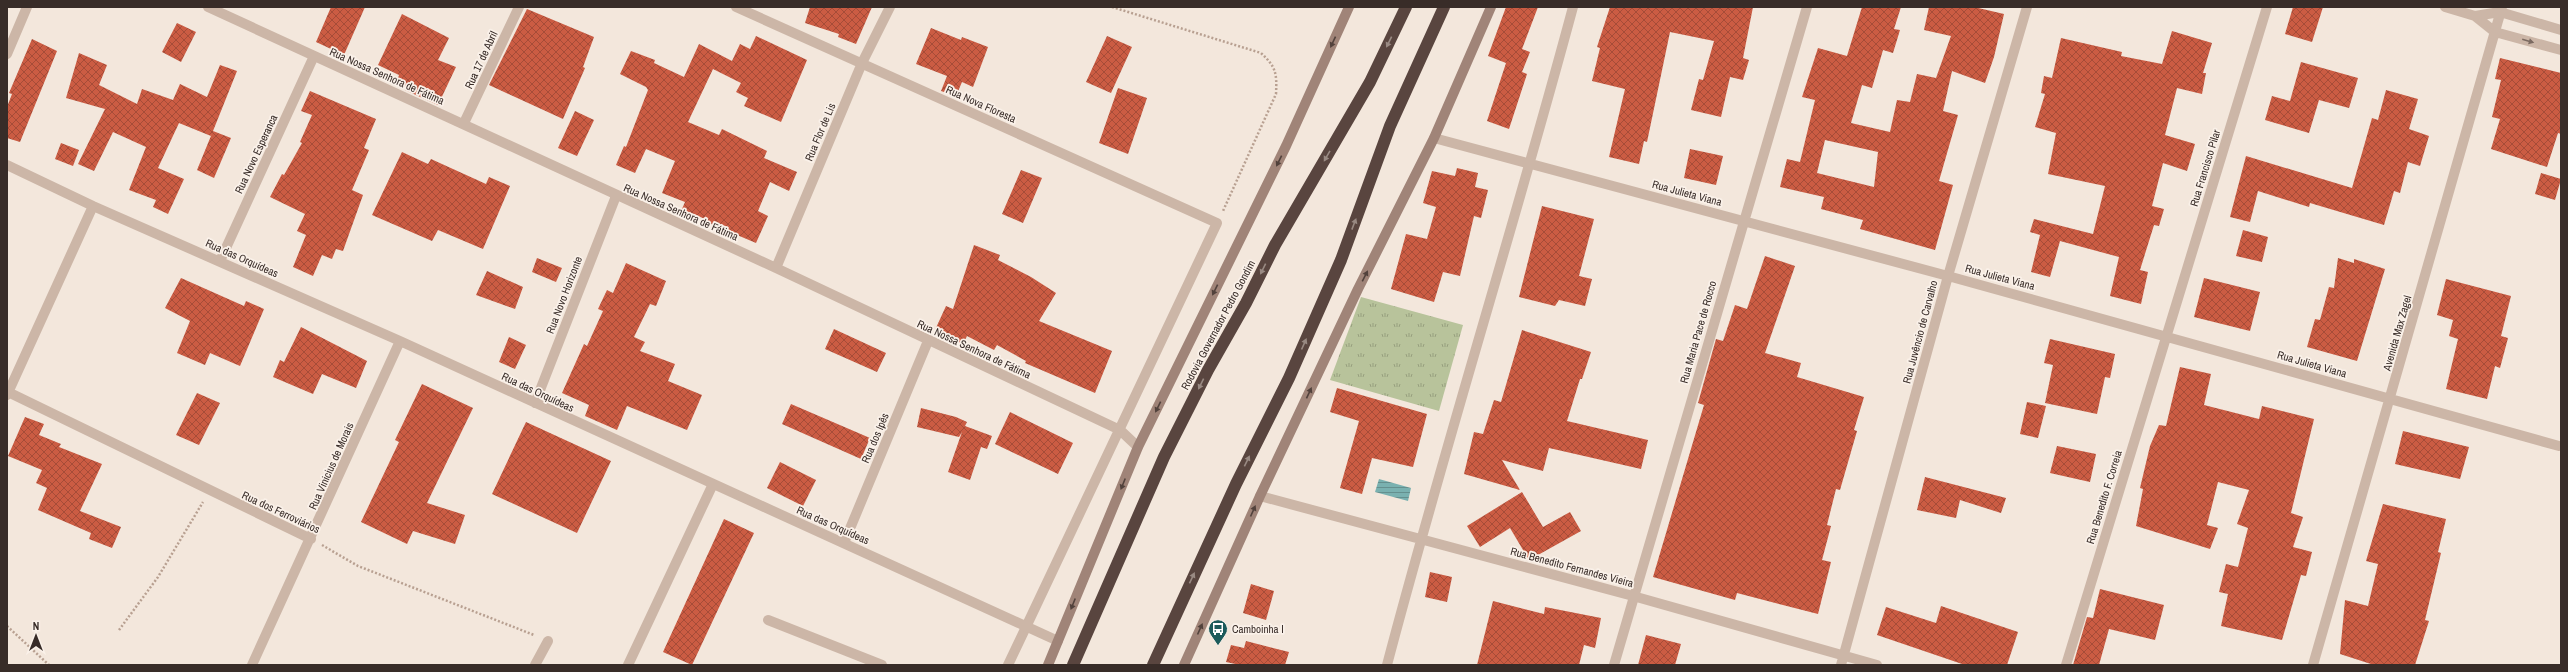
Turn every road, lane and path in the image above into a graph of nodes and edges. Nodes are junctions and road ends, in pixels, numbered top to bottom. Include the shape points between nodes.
1 (27, 7) edge
2 (208, 7) edge
3 (519, 7) edge
4 (736, 7) edge
5 (890, 7) edge
6 (1112, 7) edge
7 (1349, 7) edge
8 (1406, 7) edge
9 (1444, 7) edge
10 (1491, 7) edge
11 (1573, 7) edge
12 (1807, 7) edge
13 (2027, 7) edge
14 (2267, 7) edge
15 (2445, 7) edge
16 (2501, 10) edge
17 (2475, 16) junction
18 (2561, 30) edge
19 (2495, 32) junction
20 (2561, 50) edge
21 (7, 54) edge
22 (314, 56) junction
23 (862, 63) junction
24 (464, 123) junction
25 (1434, 138) junction
26 (1532, 163) junction
27 (7, 165) edge
28 (616, 196) junction
29 (93, 206) junction
30 (1744, 221) junction
31 (1217, 223) junction
32 (220, 261) junction
33 (776, 268) junction
34 (1948, 276) junction
35 (2166, 336) junction
36 (400, 341) junction
37 (928, 341) junction
38 (8, 394) edge
39 (2390, 398) junction
40 (535, 403) junction
41 (1120, 430) junction
42 (2559, 446) dead end
43 (1138, 448) junction
44 (713, 484) junction
45 (210, 492) junction
46 (1260, 496) junction
47 (311, 539) junction
48 (1420, 539) junction
49 (844, 543) junction
50 (1633, 596) junction
51 (768, 620) dead end
52 (7, 626) edge
53 (1026, 627) junction
54 (119, 630) dead end
55 (548, 641) joint
56 (1058, 641) junction
57 (1843, 660) edge
58 (49, 665) edge
59 (252, 665) edge
60 (536, 665) edge
61 (628, 665) edge
62 (882, 665) edge
63 (1008, 665) edge
64 (1048, 665) edge
65 (1073, 665) edge
66 (1153, 665) edge
67 (1184, 665) edge
68 (1387, 665) edge
69 (1614, 665) edge
70 (1877, 665) edge
71 (2066, 665) edge
72 (2313, 665) edge

1 - 21 street
2 - 22 street, Rua Nossa Senhora de Fátima
3 - 24 street, Rua 17 de Abril
4 - 23 street, Rua Nova Floresta
5 - 23 street, Rua Flor de Lis
6 - 31 path via 1261,53 1273,64 1277,78 1276,94
7 -> 43 street via 1286,146
8 -> 65 highway, Rodovia Governador Pedro Gondim via 1370,82 1275,245 1208,370 1164,457
66 -> 9 highway via 1232,491 1292,371 1341,260 1390,126
10 - 25 street
11 - 26 street
12 - 30 street, Rua Maria Pace de Rocco
13 - 34 street, Rua Juvêncio de Carvalho
14 - 35 street, Rua Francisco Pilar
15 - 17 street
16 - 17 street
16 - 18 street
16 - 19 street, Avenida Max Zagel
17 - 19 street
19 -> 20 street
19 - 39 street, Avenida Max Zagel
22 - 24 street, Rua Nossa Senhora de Fátima
22 - 32 street, Rua Novo Esperanca
23 - 31 street, Rua Nova Floresta
23 - 33 street, Rua Flor de Lis
24 - 28 street, Rua Nossa Senhora de Fátima
25 - 26 street, Rua Julieta Viana
46 -> 25 street via 1358,289
26 - 30 street, Rua Julieta Viana
26 - 48 street
27 - 29 street, Rua das Orquídeas
28 - 33 street, Rua Nossa Senhora de Fátima
28 - 40 street, Rua Novo Horizonte
29 - 32 street, Rua das Orquídeas
29 - 38 street
30 - 34 street, Rua Julieta Viana
30 - 50 street, Rua Maria Pace de Rocco
31 - 41 street
32 - 36 street, Rua das Orquídeas
33 - 37 street, Rua Nossa Senhora de Fátima
34 - 35 street, Rua Julieta Viana
34 - 57 street, Rua Juvêncio de Carvalho
35 - 39 street, Rua Julieta Viana
35 - 71 street, Rua Benedito F. Correia
36 - 40 street, Rua das Orquídeas
36 - 47 street, Rua Vinicius de Morais
37 - 41 street, Rua Nossa Senhora de Fátima
37 - 49 street, Rua dos Ipês
38 - 45 street, Rua dos Ferroviários
39 - 42 street, Rua Julieta Viana
39 - 72 street, Avenida Max Zagel
40 - 44 street, Rua das Orquídeas
41 - 43 street, Rua Nossa Senhora de Fátima
41 - 53 street
43 -> 56 street
44 - 49 street, Rua das Orquídeas
44 - 61 street
45 - 47 street, Rua dos Ferroviários
45 - 54 path via 158,577
46 - 48 street, Rua Benedito Fernandes Vieira
67 -> 46 street
47 - 55 path, Rua dos Ferroviários via 358,566
47 - 59 street, Rua Vinicius de Morais
48 - 50 street, Rua Benedito Fernandes Vieira
48 - 68 street
49 - 53 street, Rua das Orquídeas
50 - 57 street, Rua Benedito Fernandes Vieira
50 - 69 street, Rua Maria Pace de Rocco
51 - 62 street
52 - 58 path
53 - 56 street, Rua das Orquídeas
53 - 63 street
55 - 60 street
56 - 64 street
57 - 70 street, Rua Benedito Fernandes Vieira

